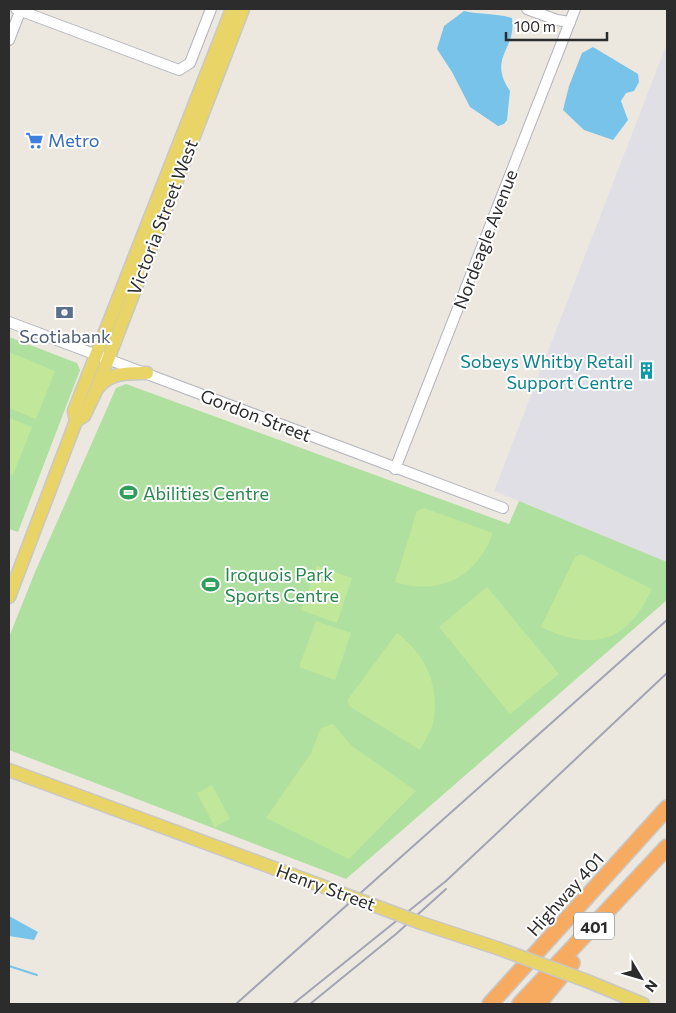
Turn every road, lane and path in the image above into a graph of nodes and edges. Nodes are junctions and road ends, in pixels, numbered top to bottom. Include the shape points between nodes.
1 (19, 9) edge
2 (211, 9) edge
3 (232, 9) edge
4 (243, 9) edge
5 (527, 9) edge
6 (576, 9) edge
7 (570, 22) junction
8 (9, 40) edge
9 (9, 322) edge
10 (102, 355) junction
11 (147, 372) junction
12 (95, 393) junction
13 (76, 421) junction
14 (395, 469) junction
15 (503, 508) dead end
16 (9, 597) edge
17 (9, 770) edge
18 (667, 808) edge
19 (667, 847) edge
20 (667, 851) edge
21 (490, 1004) edge
22 (520, 1004) edge
23 (538, 1004) edge
24 (643, 1004) edge

1 - 2 street via 179,70 190,63
1 - 8 street
3 - 10 main road, Victoria Street West
4 - 10 main road, Victoria Street West
5 - 7 street
6 - 7 street, Nordeagle Avenue
7 - 14 street, Nordeagle Avenue
9 - 10 street, Gordon Street
10 - 11 street, Gordon Street
10 - 12 main road, Victoria Street West
10 - 13 main road, Victoria Street West via 74,412
11 - 12 main road via 120,373 101,384
11 - 14 street, Gordon Street
12 - 13 main road, Victoria Street West via 84,416
13 - 16 main road, Victoria Street West
14 - 15 street, Gordon Street
17 - 24 main road, Henry Street, bridge via 588,981
18 - 21 highway, Highway 401 / 401
19 - 22 highway, 401
20 - 23 highway

